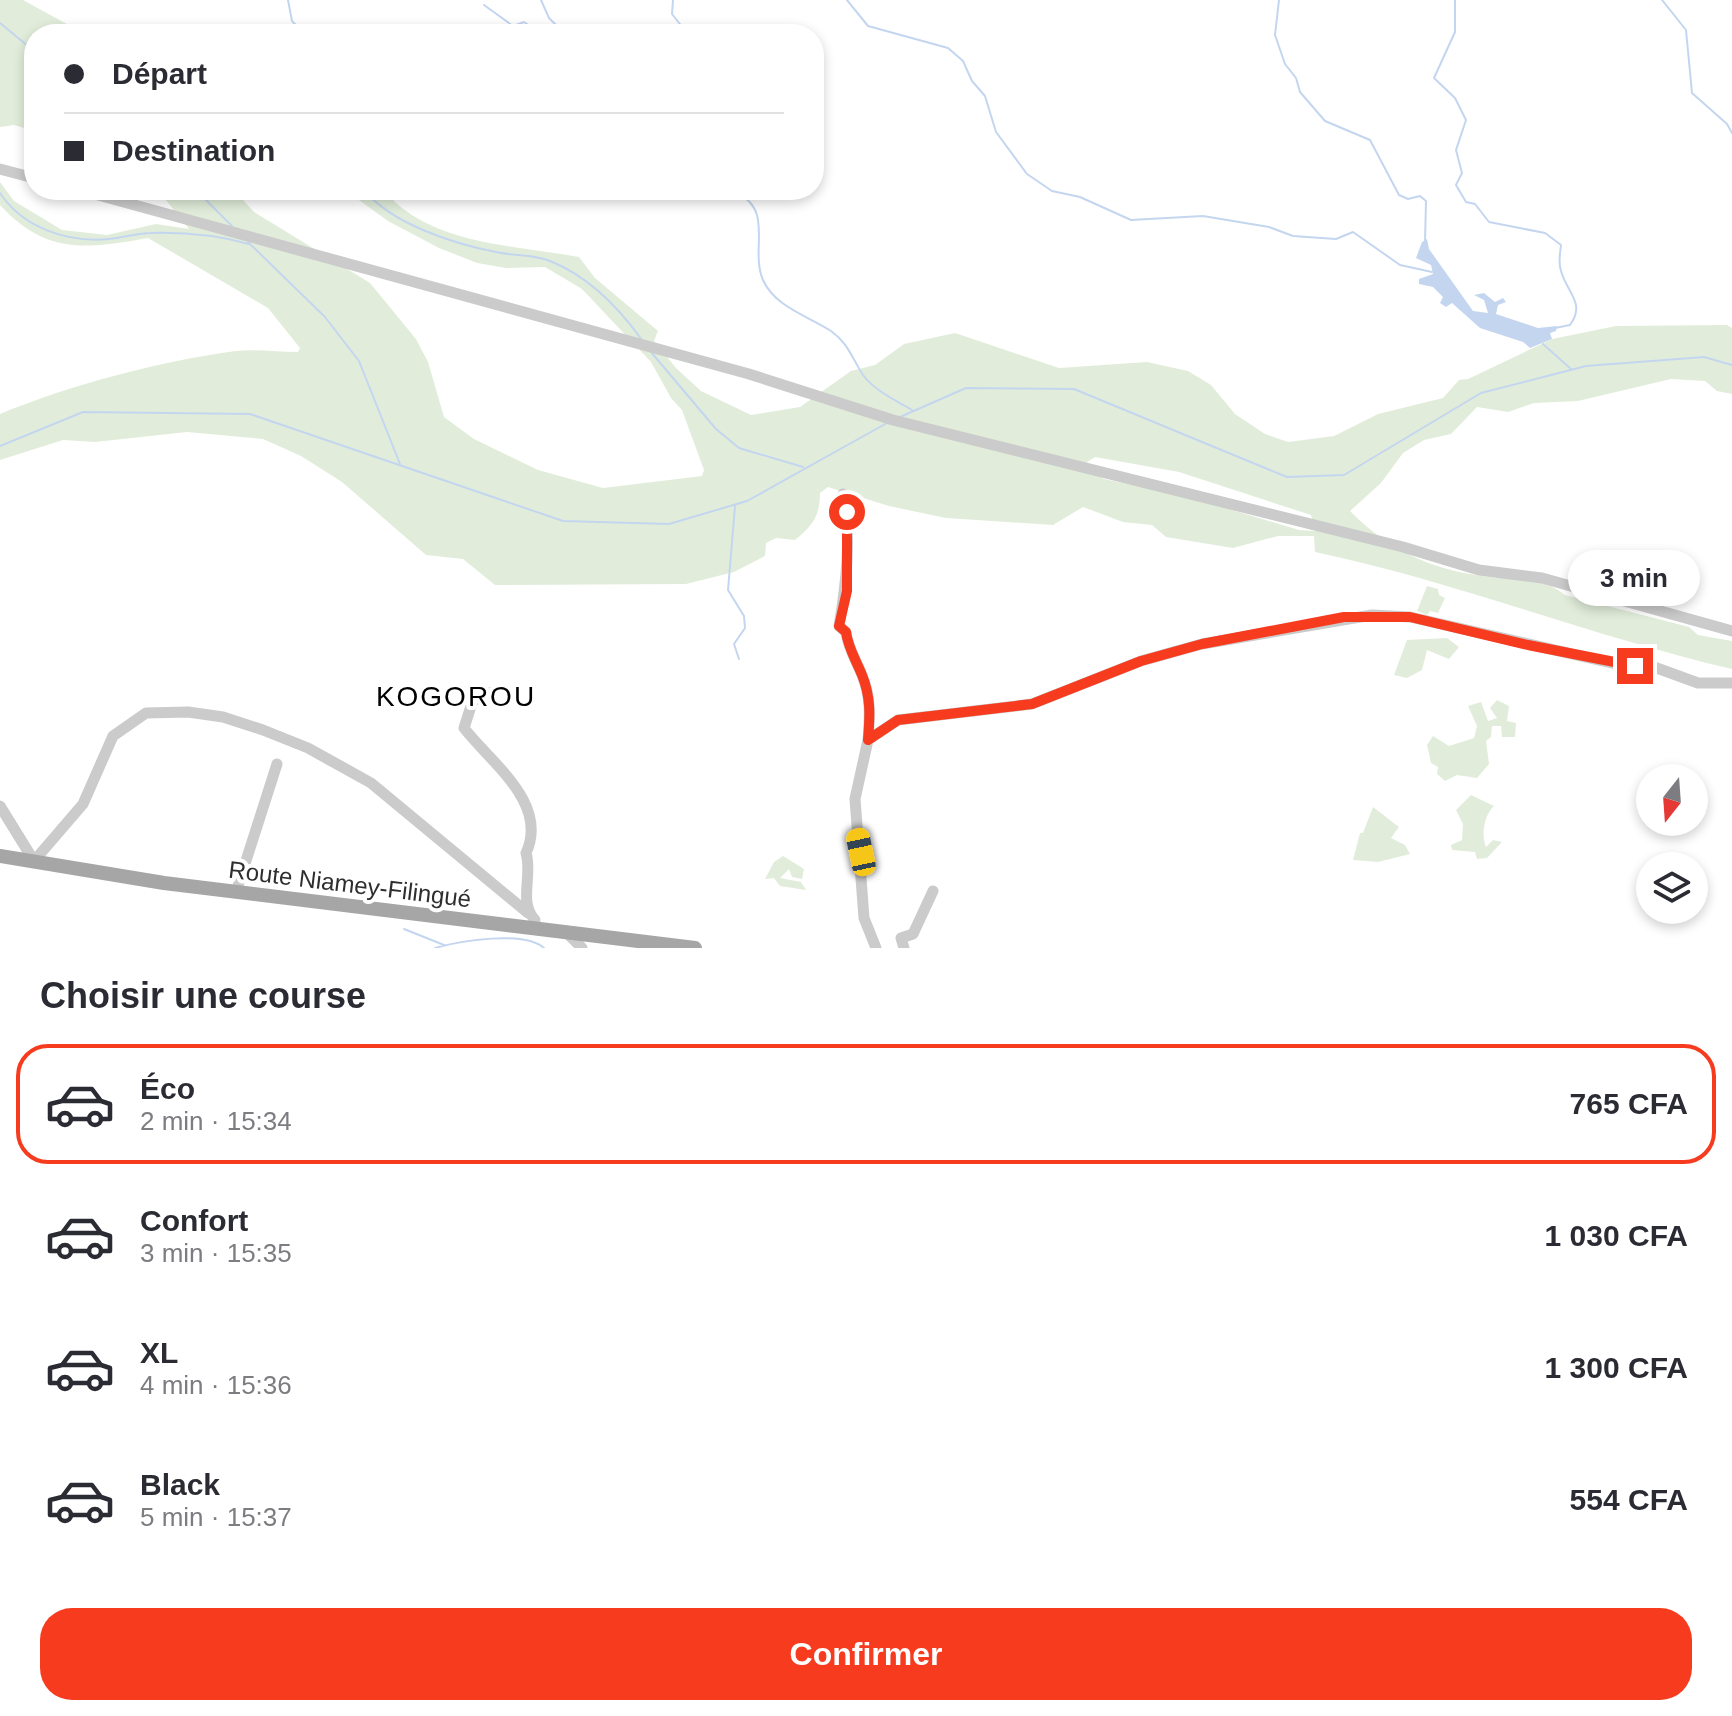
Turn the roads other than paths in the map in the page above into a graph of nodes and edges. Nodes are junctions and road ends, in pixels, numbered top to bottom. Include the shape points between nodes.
1 (0, 169) edge
2 (24, 175) edge
3 (116, 200) edge
4 (843, 494) dead end
5 (1732, 631) edge
6 (1732, 683) edge
7 (491, 693) dead end
8 (868, 740) junction
9 (277, 764) dead end
10 (0, 806) edge
11 (0, 856) edge
12 (34, 861) junction
13 (933, 891) dead end
14 (236, 892) junction
15 (569, 935) junction
16 (582, 948) edge
17 (695, 948) edge
18 (876, 948) edge
19 (904, 948) edge

1 - 2 street
3 - 5 street via 749,374 893,420 1479,570 1542,578
4 - 8 street via 847,591 839,626 846,632 867,691
6 - 8 street via 1698,683 1654,667 1616,664 1410,617 1372,615 1202,644 1141,661 1032,704 898,720
7 - 12 street via 481,692 472,703 464,728 528,807 531,917 371,783 263,730 188,712 146,713 113,736 83,804
8 - 18 street via 855,799 864,918
9 - 14 street
10 - 12 street
11 - 12 main road, Route Niamey-Filingué
12 - 14 main road, Route Niamey-Filingué
13 - 19 street via 913,934 901,938
14 - 15 main road, Route Niamey-Filingué
15 - 16 street
15 - 17 main road, Route Niamey-Filingué

